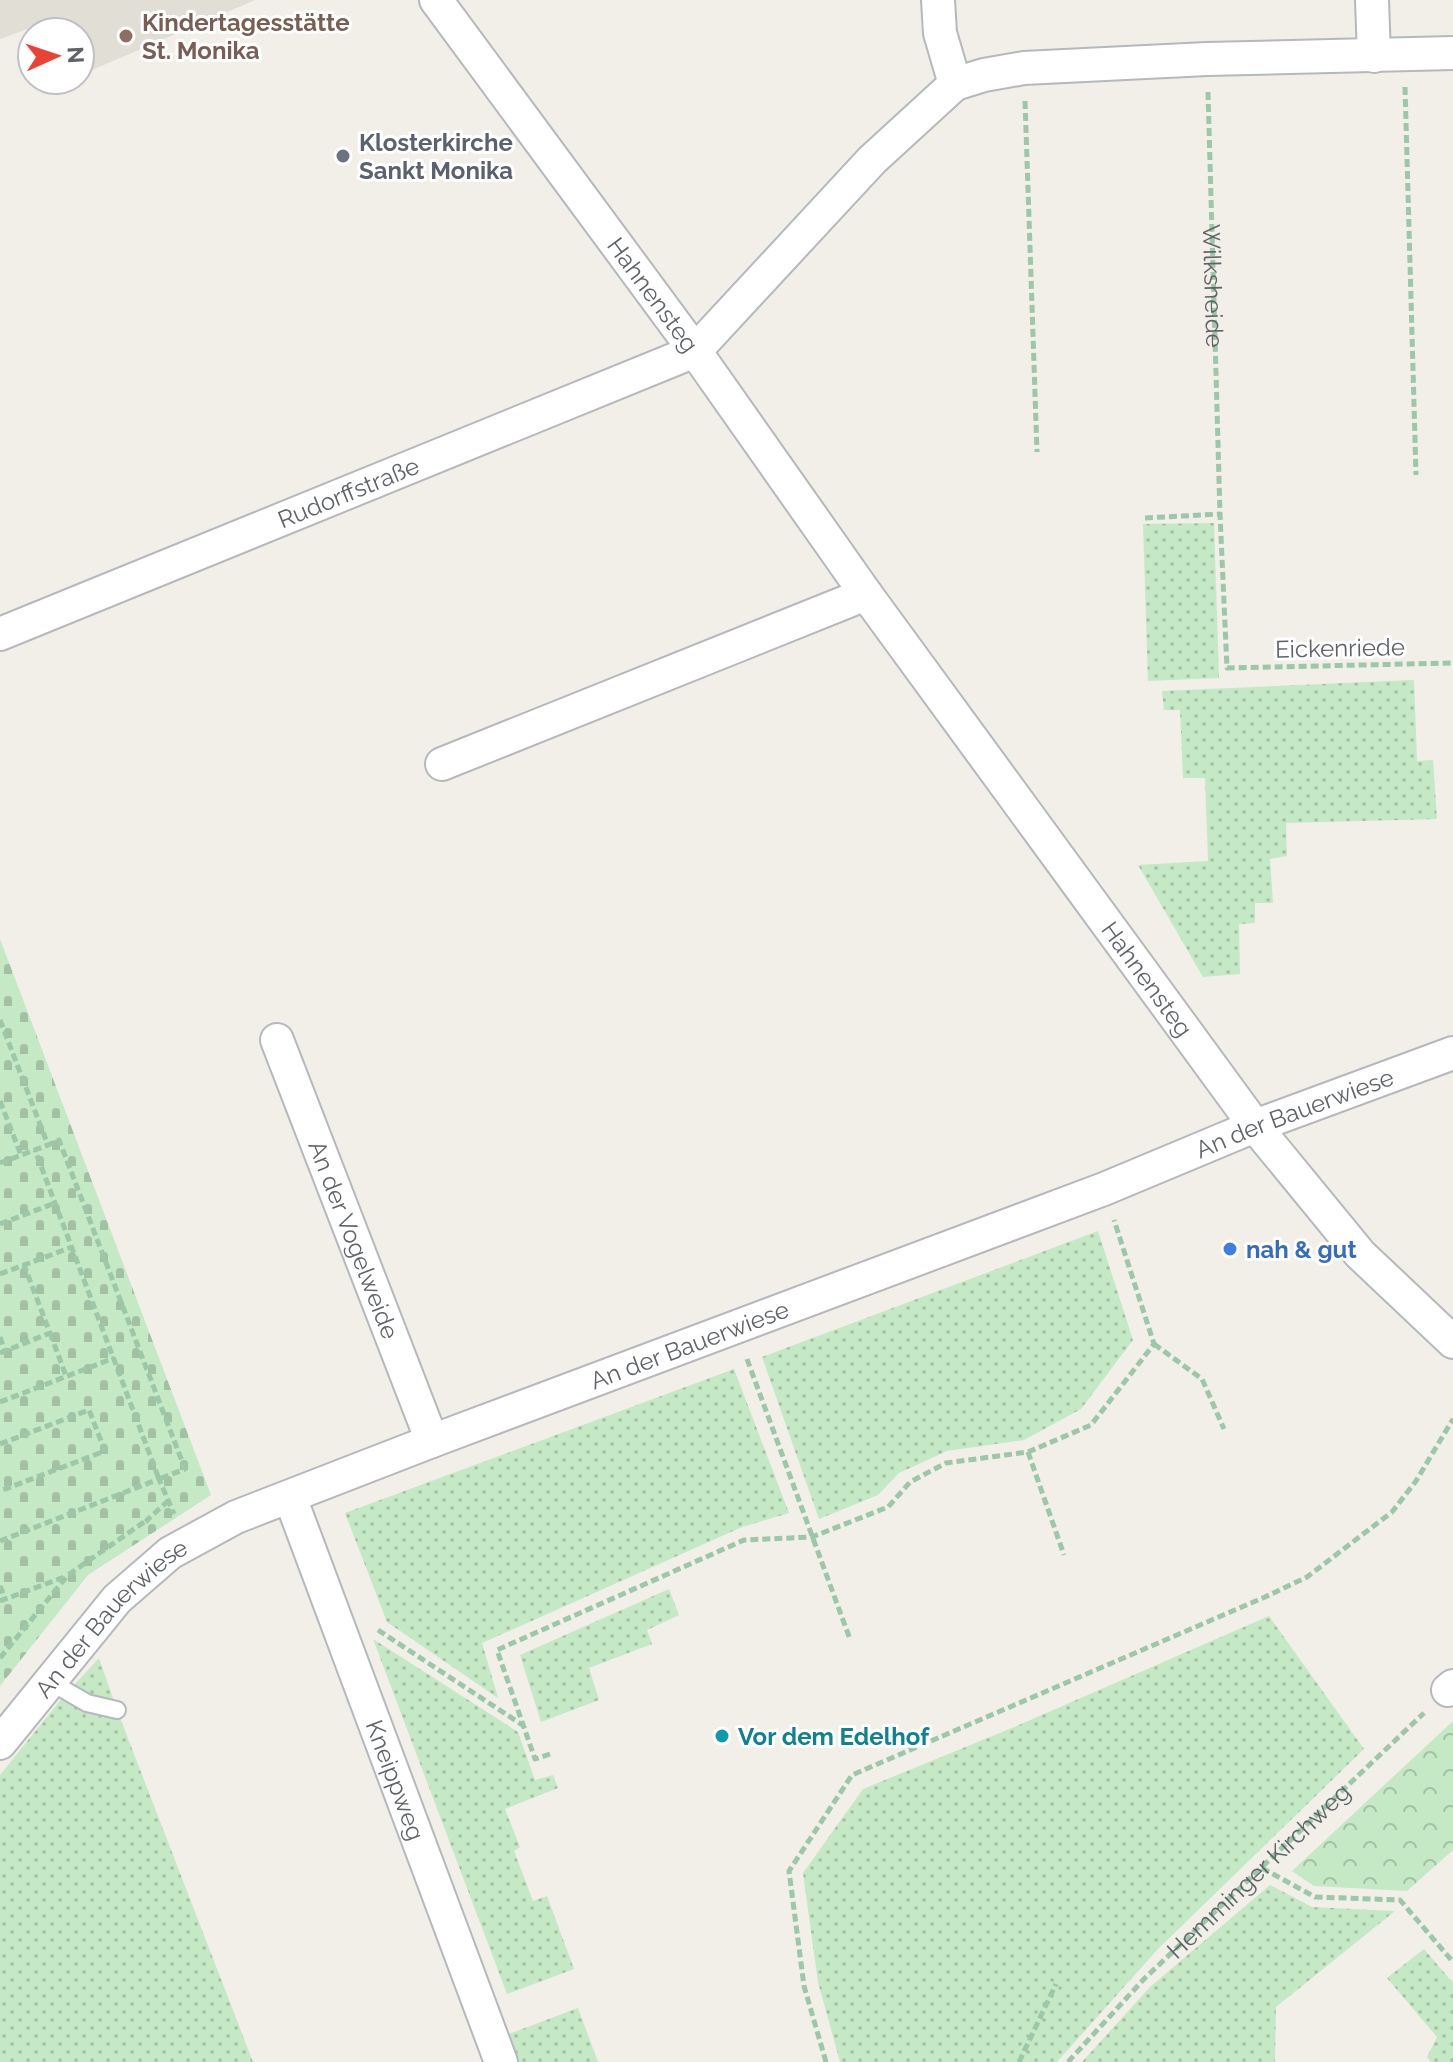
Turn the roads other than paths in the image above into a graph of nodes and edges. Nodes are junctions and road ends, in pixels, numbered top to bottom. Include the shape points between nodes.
1 (436, 0) edge
2 (938, 0) edge
3 (1372, 0) edge
4 (1453, 53) edge
5 (1389, 55) junction
6 (955, 84) junction
7 (695, 351) junction
8 (866, 594) junction
9 (0, 634) edge
10 (442, 764) dead end
11 (277, 1040) dead end
12 (1453, 1053) edge
13 (1255, 1126) junction
14 (1453, 1342) edge
15 (432, 1441) junction
16 (290, 1497) junction
17 (49, 1681) junction
18 (117, 1710) dead end
19 (0, 1743) edge
20 (501, 2062) edge

1 - 7 street, Hahnensteg
2 - 6 street via 940,33
3 - 5 street
4 - 5 street
5 - 6 street via 1024,68
6 - 7 street via 872,160
7 - 8 street, Hahnensteg
7 - 9 street, Rudorffstraße
8 - 10 street
8 - 13 street, Hahnensteg
11 - 15 street, An der Vogelweide
12 - 13 street, An der Bauerwiese
13 - 14 street, Hahnensteg via 1360,1254
13 - 15 street, An der Bauerwiese via 1104,1189
15 - 16 street, An der Bauerwiese
16 - 17 street, An der Bauerwiese via 236,1517 170,1553 117,1599
16 - 20 street, Kneippweg
17 - 18 lane via 87,1703
17 - 19 street, An der Bauerwiese

